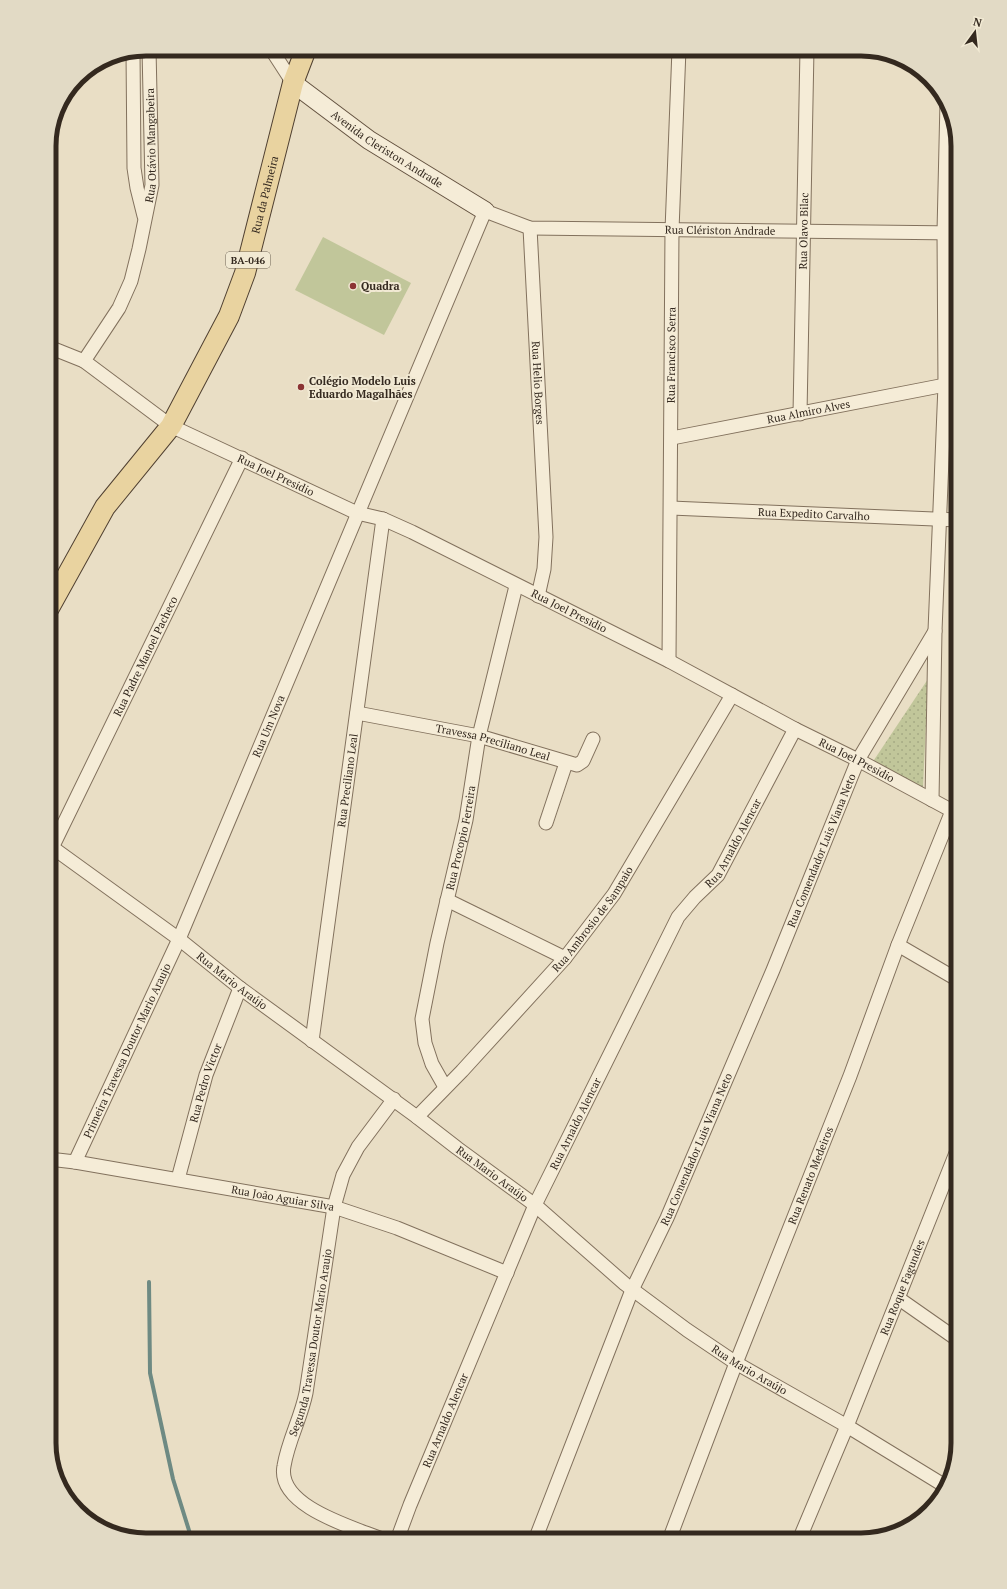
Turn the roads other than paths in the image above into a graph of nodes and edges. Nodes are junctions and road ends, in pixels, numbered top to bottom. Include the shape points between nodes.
1 (150, 56) edge
2 (276, 56) edge
3 (303, 56) edge
4 (679, 56) edge
5 (807, 56) edge
6 (133, 57) edge
7 (293, 83) junction
8 (947, 118) edge
9 (485, 211) junction
10 (145, 218) junction
11 (530, 228) junction
12 (672, 230) junction
13 (803, 232) junction
14 (944, 232) junction
15 (951, 232) edge
16 (56, 351) edge
17 (84, 361) junction
18 (945, 386) junction
19 (800, 414) junction
20 (171, 426) junction
21 (672, 438) junction
22 (242, 458) junction
23 (671, 508) junction
24 (357, 513) junction
25 (383, 519) junction
26 (940, 520) junction
27 (951, 520) edge
28 (516, 586) junction
29 (56, 595) edge
30 (538, 596) junction
31 (935, 631) junction
32 (669, 661) junction
33 (732, 695) junction
34 (357, 713) junction
35 (795, 729) junction
36 (479, 736) junction
37 (593, 739) dead end
38 (858, 760) junction
39 (566, 763) junction
40 (932, 800) junction
41 (951, 810) edge
42 (951, 821) edge
43 (546, 823) dead end
44 (56, 837) edge
45 (56, 853) edge
46 (447, 900) junction
47 (179, 939) junction
48 (898, 945) junction
49 (565, 958) junction
50 (951, 976) edge
51 (240, 988) junction
52 (312, 1041) junction
53 (445, 1087) junction
54 (394, 1099) junction
55 (418, 1116) junction
56 (56, 1161) edge
57 (75, 1162) junction
58 (951, 1166) edge
59 (178, 1179) junction
60 (535, 1205) junction
61 (334, 1207) junction
62 (507, 1274) junction
63 (632, 1290) junction
64 (898, 1298) junction
65 (951, 1335) edge
66 (736, 1363) junction
67 (847, 1426) junction
68 (941, 1484) edge
69 (367, 1533) edge
70 (400, 1533) edge
71 (538, 1533) edge
72 (672, 1533) edge
73 (802, 1533) edge

1 - 10 street, Rua Otávio Mangabeira via 152,185
2 - 7 street
3 - 7 main road, BA-046
4 - 12 street, Rua Francisco Serra
5 - 13 street, Rua Olavo Bilac
6 - 10 street, Rua Otávio Mangabeira via 134,168 136,188
7 - 9 street, Avenida Cleriston Andrade via 370,140
7 - 20 main road, Rua da Palmeira / BA-046 via 236,300
8 - 14 street
9 - 11 street, Rua Clériston Andrade
9 - 24 street, Rua Um Nova
10 - 17 street, Rua Otávio Mangabeira via 131,281 119,308
11 - 12 street, Rua Clériston Andrade
11 - 30 street, Rua Helio Borges via 546,537 544,568
12 - 13 street, Rua Clériston Andrade
12 - 21 street, Rua Francisco Serra
13 - 14 street, Rua Clériston Andrade
13 - 19 street, Rua Olavo Bilac
14 - 15 street, Rua Clériston Andrade
14 - 18 street
16 - 17 street, Rua Joel Presidio
17 - 20 street, Rua Joel Presidio
18 - 19 street, Rua Almiro Alves
18 - 26 street
19 - 21 street, Rua Almiro Alves
20 - 22 street, Rua Joel Presidio
20 - 29 main road, BA-046 via 105,507
21 - 23 street, Rua Francisco Serra
22 - 24 street, Rua Joel Presidio
22 - 44 street, Rua Padre Manoel Pacheco
23 - 26 street, Rua Expedito Carvalho
23 - 32 street, Rua Francisco Serra
24 - 25 street, Rua Joel Presidio
24 - 47 street, Rua Um Nova
25 - 28 street, Rua Joel Presidio
25 - 34 street, Rua Preciliano Leal
26 - 27 street, Rua Expedito Carvalho
26 - 31 street
28 - 30 street, Rua Joel Presidio
28 - 36 street, Rua Procopio Ferreira
30 - 32 street, Rua Joel Presidio
31 - 38 street, Rua Comendador Luis Viana Neto
31 - 40 street
32 - 33 street, Rua Joel Presidio
33 - 35 street, Rua Joel Presidio
33 - 49 street, Rua Ambrosio de Sampaio via 614,894
34 - 36 street, Travessa Preciliano Leal
34 - 52 street, Rua Preciliano Leal
35 - 38 street, Rua Joel Presidio
35 - 60 street, Rua Arnaldo Alencar via 718,875 678,917
36 - 39 street, Travessa Preciliano Leal
36 - 46 street, Rua Procopio Ferreira via 466,820
37 - 39 street via 580,764
38 - 40 street, Rua Joel Presidio
38 - 63 street, Rua Comendador Luis Viana Neto via 773,970 667,1218
39 - 43 street
40 - 41 street, Rua Joel Presidio
42 - 48 street, Rua Renato Medeiros
45 - 47 street, Rua Mario Araújo
46 - 49 street
46 - 53 street, Rua Procopio Ferreira via 422,1019 425,1043 432,1064
47 - 51 street, Rua Mario Araújo
47 - 57 street, Primeira Travessa Doutor Mario Araujo
48 - 50 street
48 - 66 street, Rua Renato Medeiros via 850,1076
49 - 53 street, Rua Ambrosio de Sampaio
51 - 52 street, Rua Mario Araújo
51 - 59 street, Rua Pedro Victor via 206,1074
52 - 54 street, Rua Mario Araújo
53 - 55 street, Rua Ambrosio de Sampaio
54 - 55 street, Rua Mario Araújo
54 - 61 street, Segunda Travessa Doutor Mario Araujo via 358,1147 344,1175
55 - 60 street, Rua Mario Araújo
56 - 57 street, Rua João Aguiar Silva
57 - 59 street, Rua João Aguiar Silva
58 - 64 street, Rua Roque Fagundes
59 - 61 street, Rua João Aguiar Silva
60 - 62 street, Rua Arnaldo Alencar
60 - 63 street, Rua Mario Araújo
61 - 62 street, Rua João Aguiar Silva via 398,1228
61 - 69 street, Segunda Travessa Doutor Mario Araujo via 306,1393 302,1413 286,1456 283,1475 290,1491 304,1505
62 - 70 street, Rua Arnaldo Alencar
63 - 66 street, Rua Mario Araújo
63 - 71 street, Rua Comendador Luis Viana Neto
64 - 65 street
64 - 67 street, Rua Roque Fagundes
66 - 67 street, Rua Mario Araújo
66 - 72 street, Rua Renato Medeiros
67 - 68 street, Rua Mario Araújo
67 - 73 street, Rua Roque Fagundes

